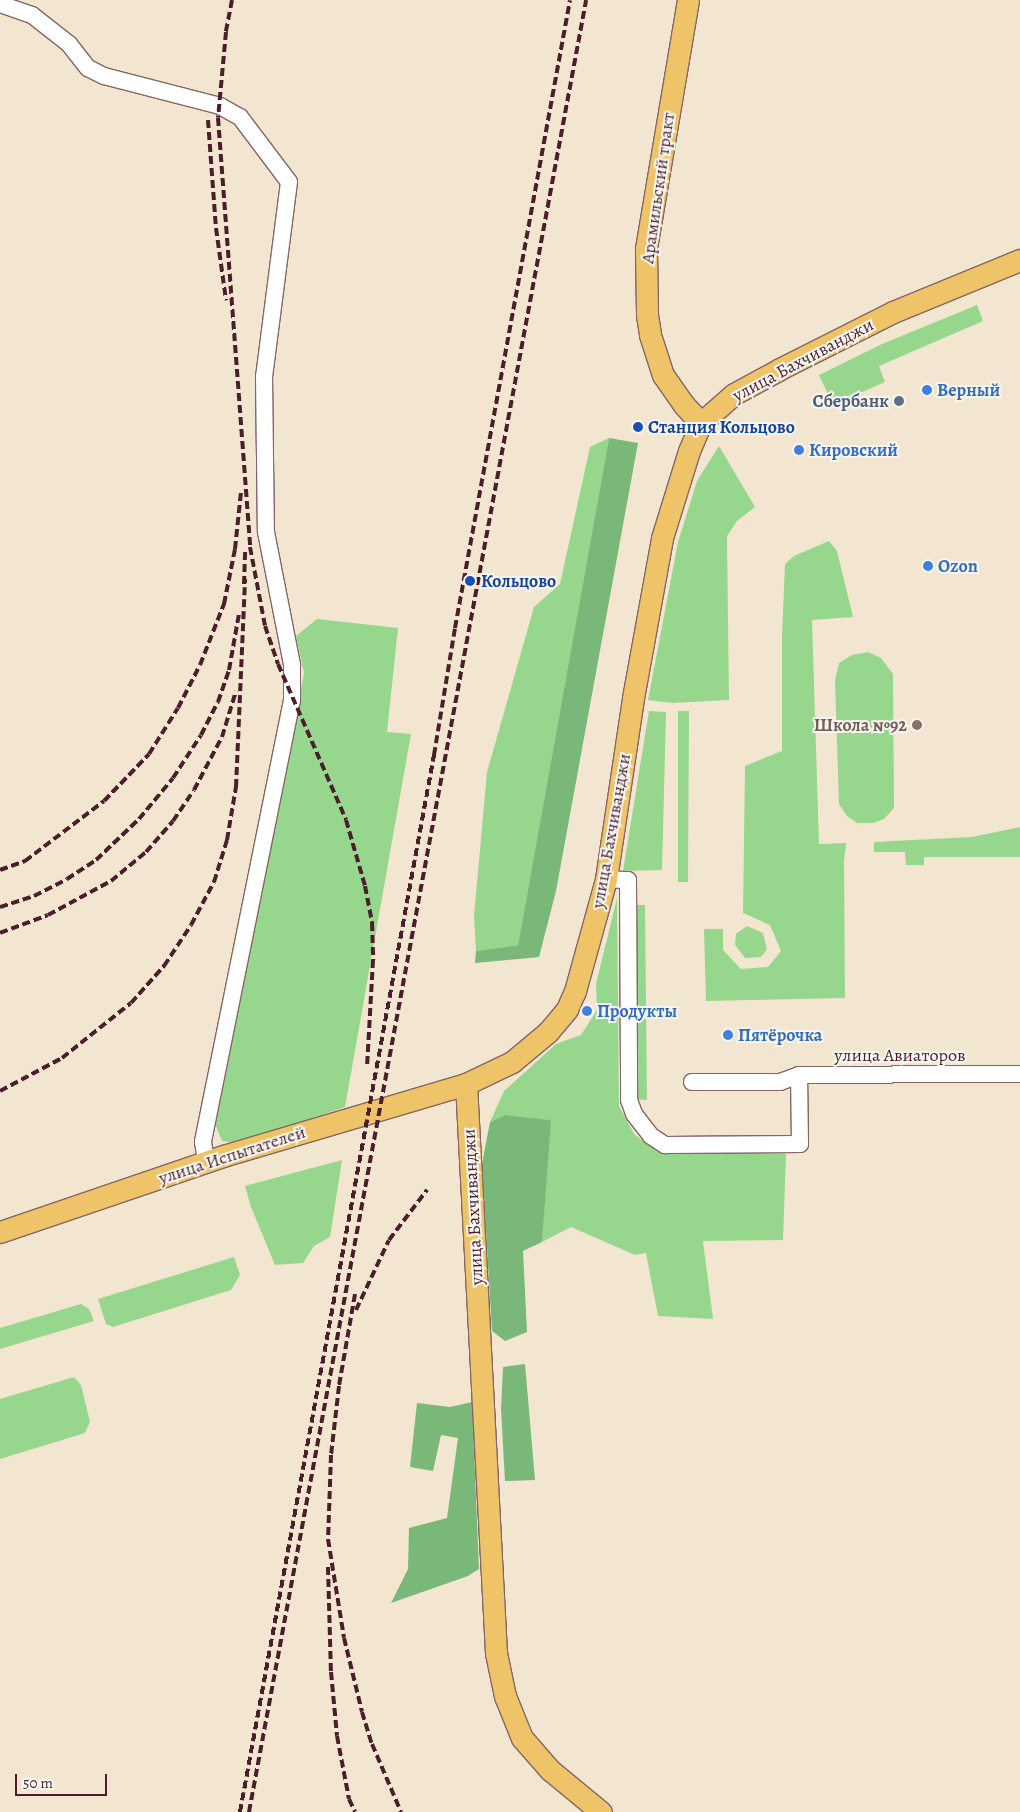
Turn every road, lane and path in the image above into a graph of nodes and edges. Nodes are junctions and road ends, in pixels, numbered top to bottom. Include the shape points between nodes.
1 (688, 0) edge
2 (0, 4) edge
3 (1020, 260) edge
4 (701, 423) junction
5 (606, 879) junction
6 (1020, 1074) edge
7 (798, 1075) junction
8 (692, 1082) dead end
9 (466, 1084) junction
10 (206, 1162) junction
11 (0, 1232) edge
12 (601, 1812) edge

1 - 4 main road, Арамильский тракт via 646,249 647,315 663,375
2 - 10 street via 32,15 69,44 88,68 96,72 220,106 240,117 289,182 264,376 266,532 292,666 292,700 203,1142
3 - 4 main road, улица Бахчиванджи via 893,312 780,369 734,394
4 - 5 main road, улица Бахчиванджи via 662,538 633,698
5 - 7 street via 628,880 629,1100 634,1114 651,1136 665,1145 800,1144
5 - 9 main road, улица Бахчиванджи via 575,991 566,1009 531,1048 512,1062
6 - 7 street, улица Авиаторов
7 - 8 street, улица Авиаторов via 780,1082
9 - 10 main road, улица Испытателей
9 - 12 main road, улица Бахчиванджи via 496,1653 504,1696 522,1738 550,1770
10 - 11 main road, улица Испытателей

